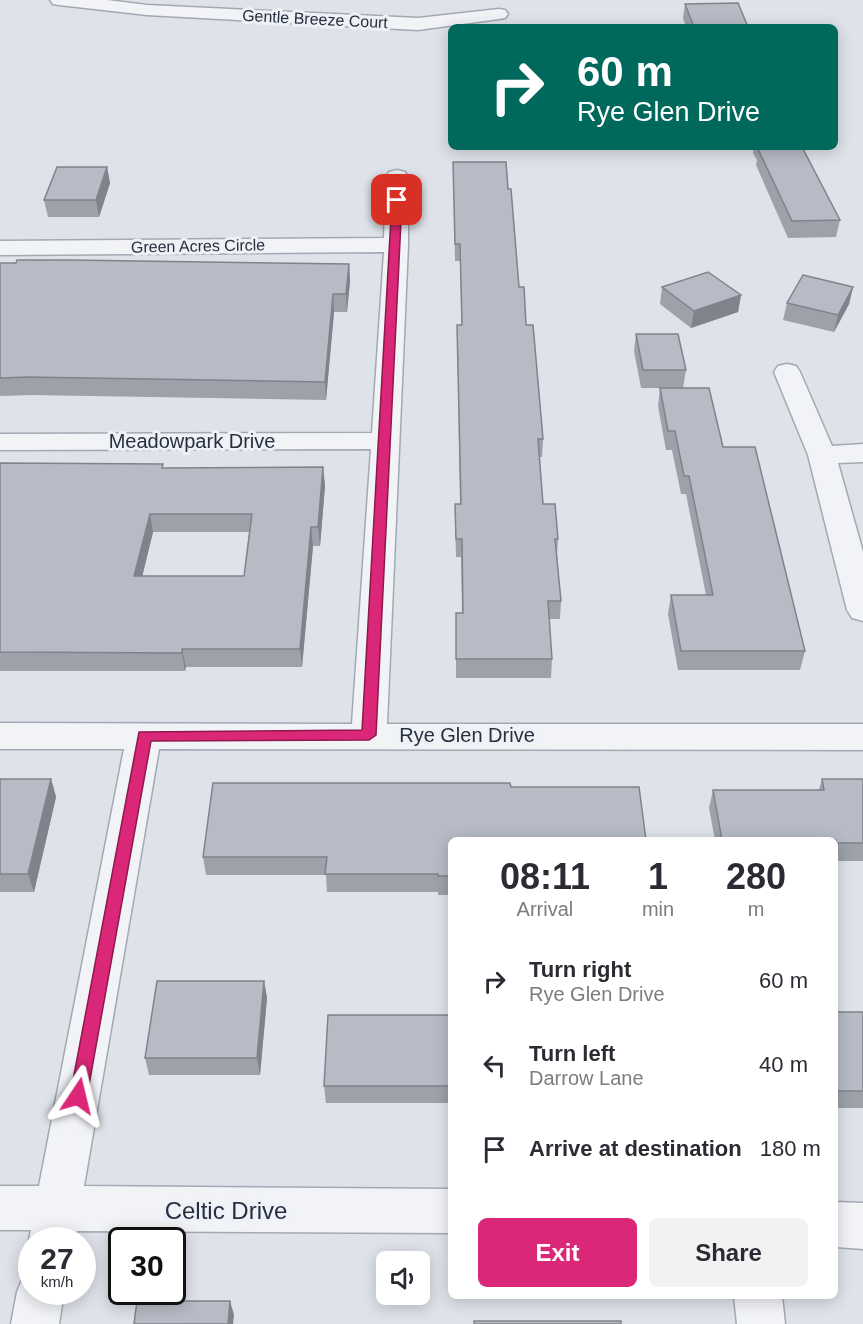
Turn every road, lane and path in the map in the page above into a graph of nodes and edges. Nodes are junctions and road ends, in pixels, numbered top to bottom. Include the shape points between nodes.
1 (59, 0) edge
2 (499, 14) dead end
3 (398, 177) dead end
4 (396, 244) junction
5 (0, 248) edge
6 (787, 372) dead end
7 (0, 441) edge
8 (385, 441) junction
9 (863, 453) edge
10 (822, 455) junction
11 (863, 610) edge
12 (144, 735) junction
13 (369, 735) junction
14 (0, 736) edge
15 (863, 737) edge
16 (0, 1208) edge
17 (448, 1211) edge
18 (55, 1225) edge
19 (838, 1225) edge
20 (863, 1226) edge
21 (758, 1299) edge
22 (39, 1305) edge
23 (35, 1324) edge
24 (761, 1324) edge

1 - 2 street, Gentle Breeze Court via 147,10 418,24
3 - 4 street
4 - 5 street, Green Acres Circle
4 - 8 street
6 - 10 street
7 - 8 street, Meadowpark Drive
8 - 13 street
9 - 10 street
10 - 11 street
12 - 13 street, Rye Glen Drive
12 - 14 street, Rye Glen Drive
12 - 18 street
13 - 15 street, Rye Glen Drive
16 - 18 street, Celtic Drive
17 - 18 street, Celtic Drive
19 - 20 street
21 - 24 street
22 - 23 street

